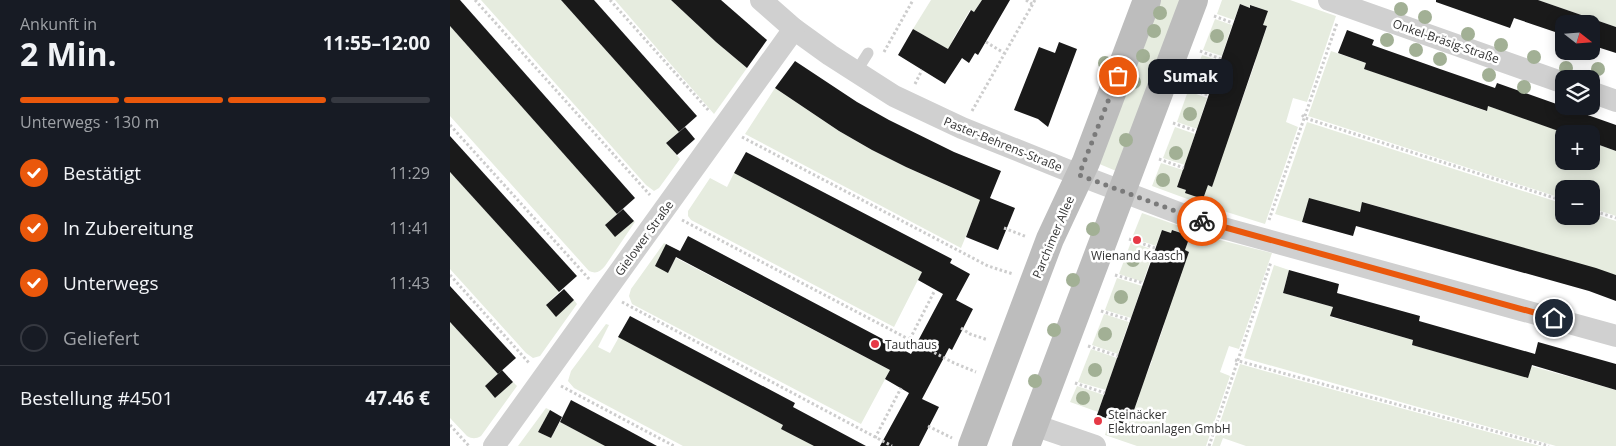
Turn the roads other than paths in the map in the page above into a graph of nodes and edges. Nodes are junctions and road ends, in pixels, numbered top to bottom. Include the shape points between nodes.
1 (761, 0) edge
2 (1147, 0) edge
3 (1336, 3) edge
4 (1204, 8) edge
5 (794, 30) junction
6 (868, 53) dead end
7 (856, 72) junction
8 (1555, 79) edge
9 (1600, 95) edge
10 (1616, 101) edge
11 (1079, 175) junction
12 (1122, 191) junction
13 (1616, 336) edge
14 (1030, 435) edge
15 (962, 442) edge
16 (494, 446) edge
17 (1096, 446) edge

1 - 5 street, Paster-Behrens-Straße
2 - 11 street, Parchimer Allee
3 - 8 street, Onkel-Bräsig-Straße
4 - 12 street
5 - 7 street, Paster-Behrens-Straße
5 - 16 street, Gielower Straße
6 - 7 lane
7 - 11 street, Paster-Behrens-Straße via 894,96 962,128
9 - 10 street
11 - 12 street, Paster-Behrens-Straße
11 - 15 street, Parchimer Allee
12 - 13 street, Paster-Behrens-Straße via 1205,223
12 - 14 street
14 - 17 street

